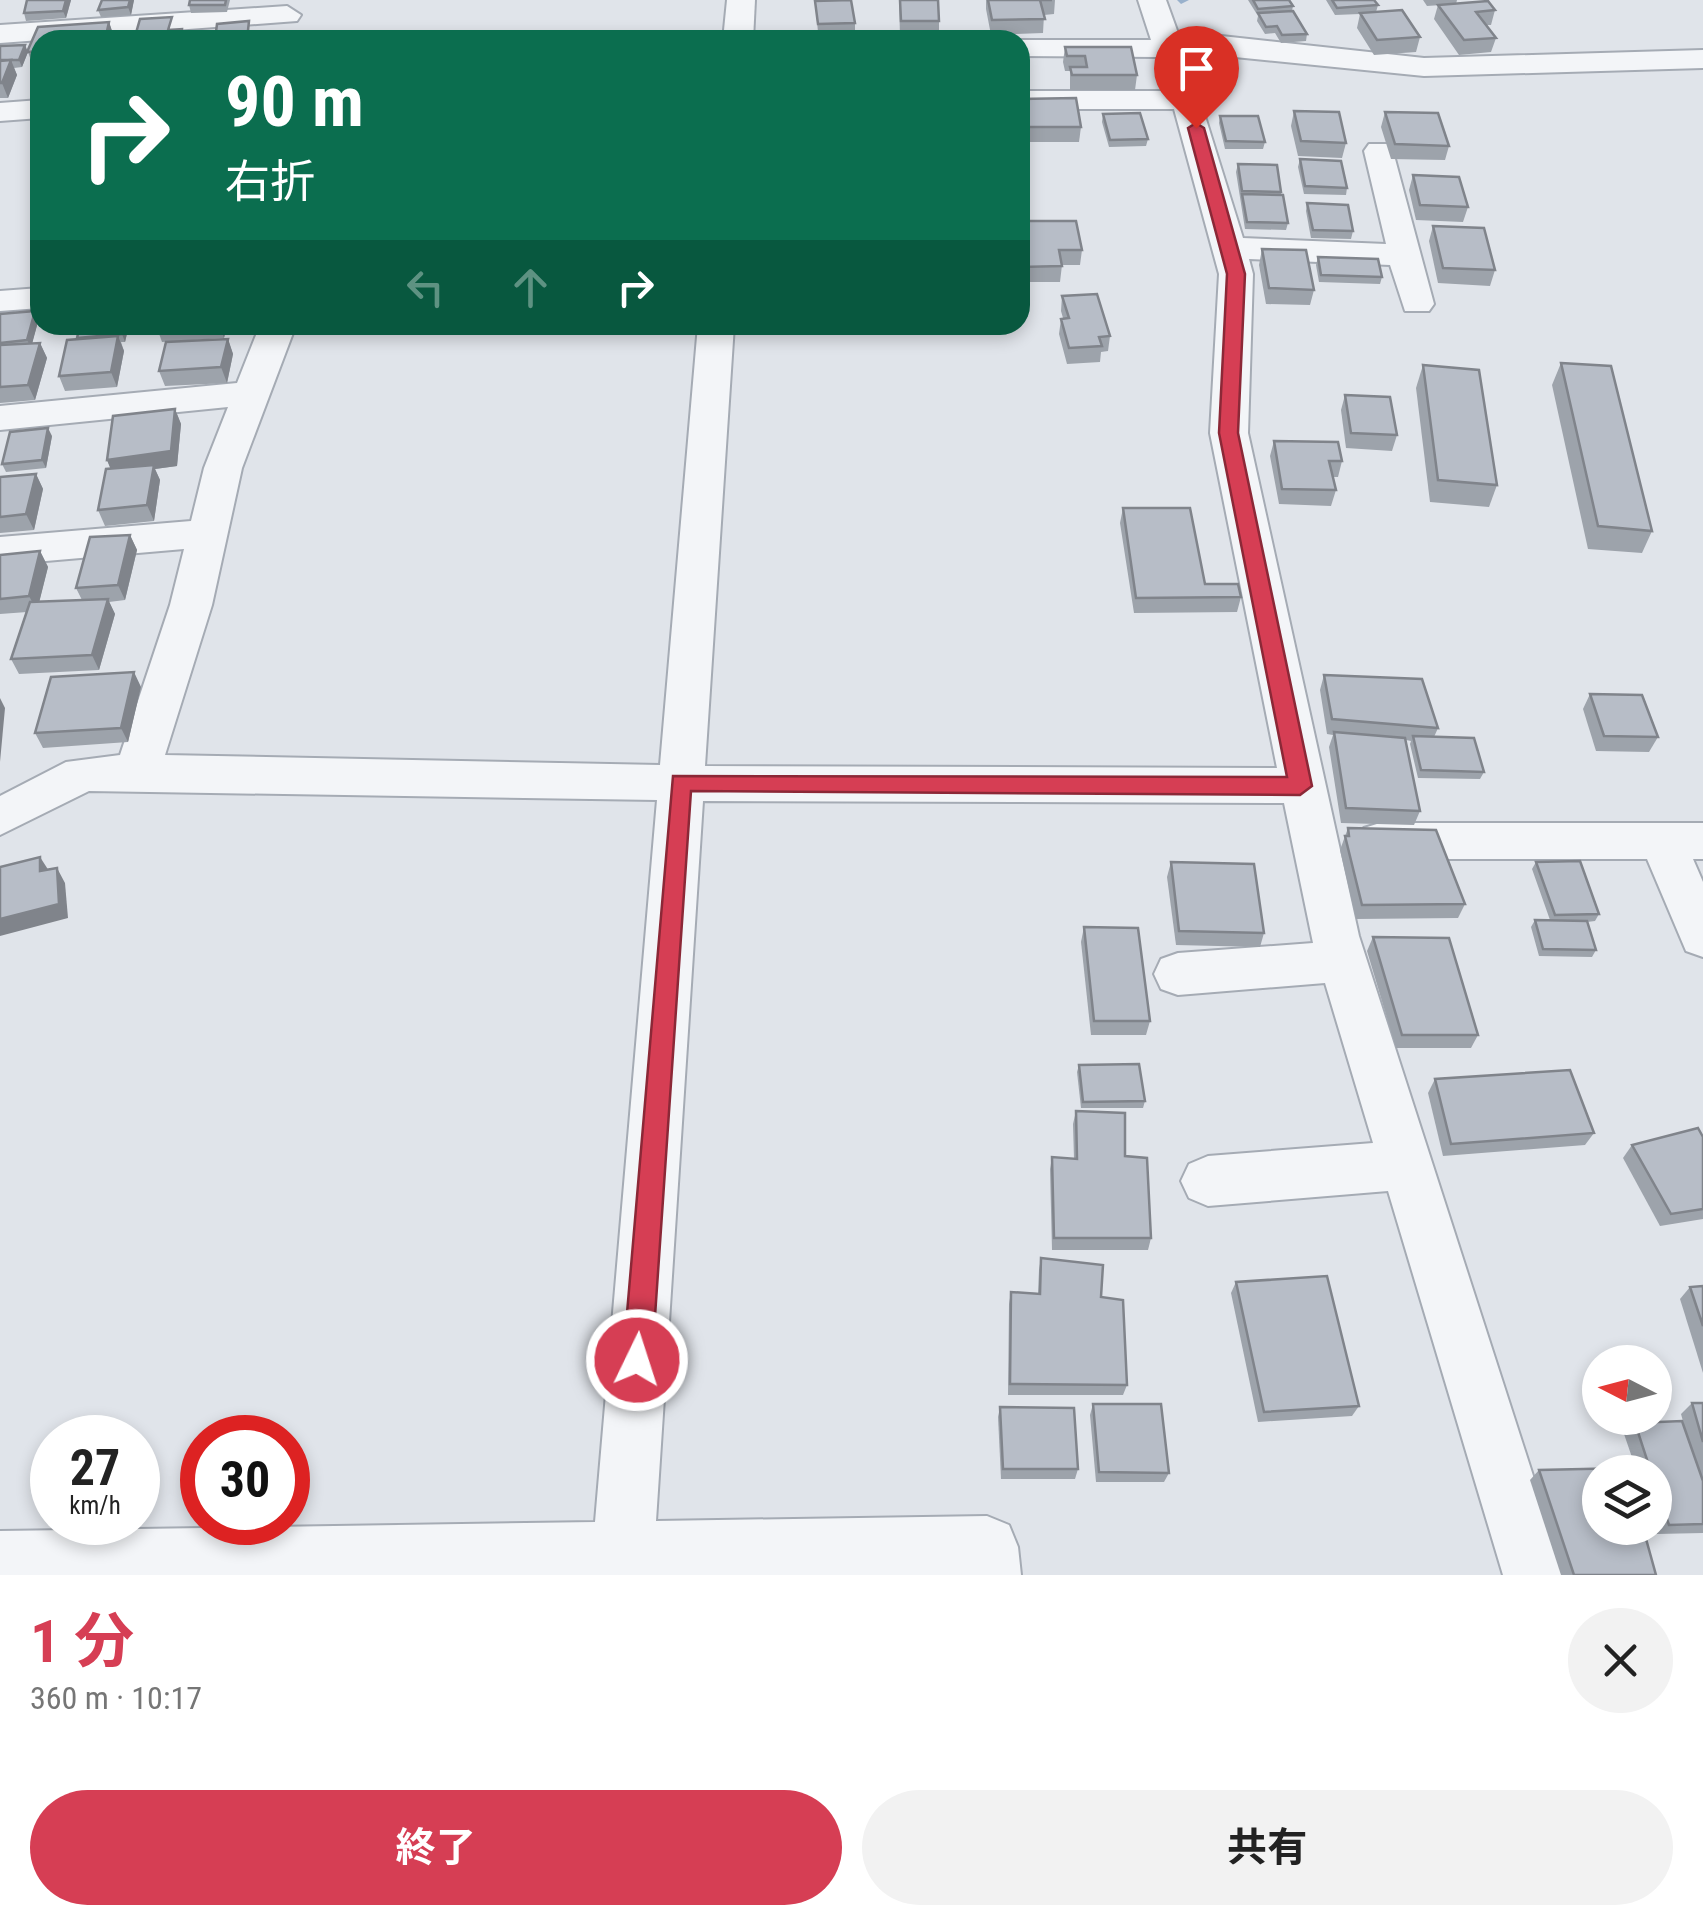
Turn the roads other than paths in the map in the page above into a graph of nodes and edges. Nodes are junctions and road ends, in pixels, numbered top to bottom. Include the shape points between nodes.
1 (16, 0) edge
2 (741, 0) edge
3 (1152, 0) edge
4 (171, 12) edge
5 (289, 18) edge
6 (30, 30) edge
7 (33, 30) edge
8 (739, 30) edge
9 (2, 34) edge
10 (1170, 46) junction
11 (1030, 48) edge
12 (1703, 59) edge
13 (1030, 100) edge
14 (1188, 100) junction
15 (30, 110) edge
16 (0, 112) edge
17 (1380, 151) dead end
18 (1229, 248) junction
19 (1405, 254) junction
20 (30, 299) edge
21 (0, 302) edge
22 (1417, 304) dead end
23 (274, 335) edge
24 (715, 335) edge
25 (254, 393) junction
26 (0, 418) edge
27 (206, 533) junction
28 (0, 551) edge
29 (137, 772) junction
30 (681, 782) junction
31 (1300, 786) junction
32 (0, 817) edge
33 (1682, 841) edge
34 (1313, 842) junction
35 (1703, 937) edge
36 (1342, 961) junction
37 (1178, 974) dead end
38 (1406, 1166) junction
39 (1208, 1181) dead end
40 (623, 1552) junction
41 (0, 1562) edge
42 (990, 1575) edge
43 (1534, 1575) edge

1 - 9 street
2 - 8 street
3 - 10 street
4 - 5 street
4 - 7 street
6 - 9 street
10 - 11 street
10 - 12 street via 1194,42 1424,67
10 - 14 street
13 - 14 street
14 - 18 street
15 - 16 street
17 - 19 street
18 - 19 street
18 - 31 street via 1236,274 1229,433
19 - 22 street
20 - 21 street
23 - 25 street
24 - 30 street
25 - 26 street
25 - 27 street
27 - 28 street
27 - 29 street via 192,605
29 - 30 street
29 - 32 street via 82,774
30 - 31 street
30 - 40 street
31 - 34 street
33 - 34 street
33 - 35 street
34 - 36 street
36 - 37 street
36 - 38 street
38 - 39 street
38 - 43 street
40 - 41 street
40 - 42 street via 986,1547

